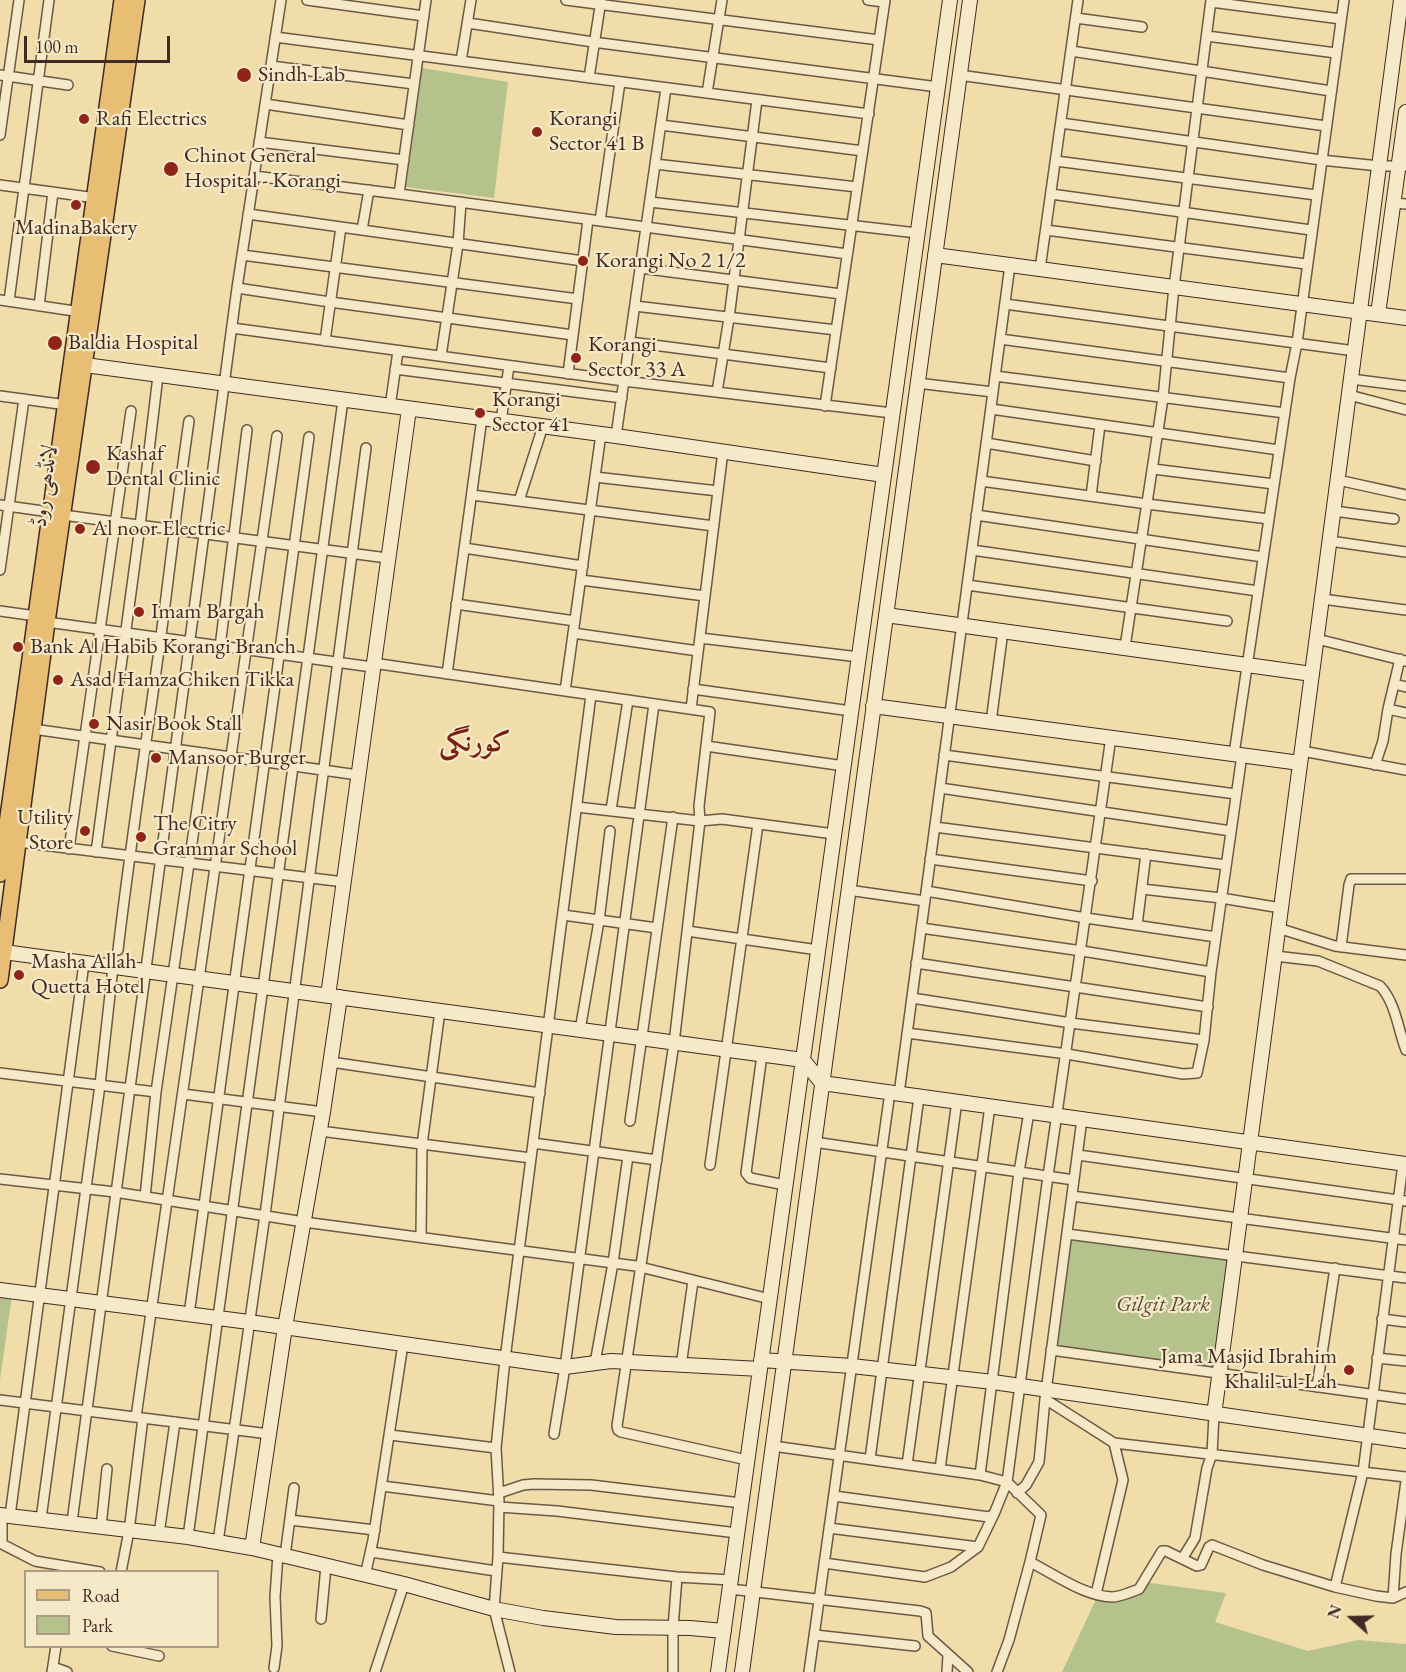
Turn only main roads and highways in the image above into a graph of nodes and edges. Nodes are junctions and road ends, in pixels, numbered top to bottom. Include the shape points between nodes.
1 (122, 0) edge
2 (137, 0) edge
3 (57, 514) junction
4 (42, 619) junction
5 (8, 837) edge
6 (0, 874) edge
7 (0, 980) edge

1 - 3 main road, لانڈھی روڈ via 67,405
2 - 3 main road, لانڈھی روڈ via 85,365
3 - 4 main road, لانڈھی روڈ
4 - 5 main road, لانڈھی روڈ
4 - 5 main road, لانڈھی روڈ via 33,729
5 - 6 main road, لانڈھی روڈ
5 - 7 main road, لانڈھی روڈ

